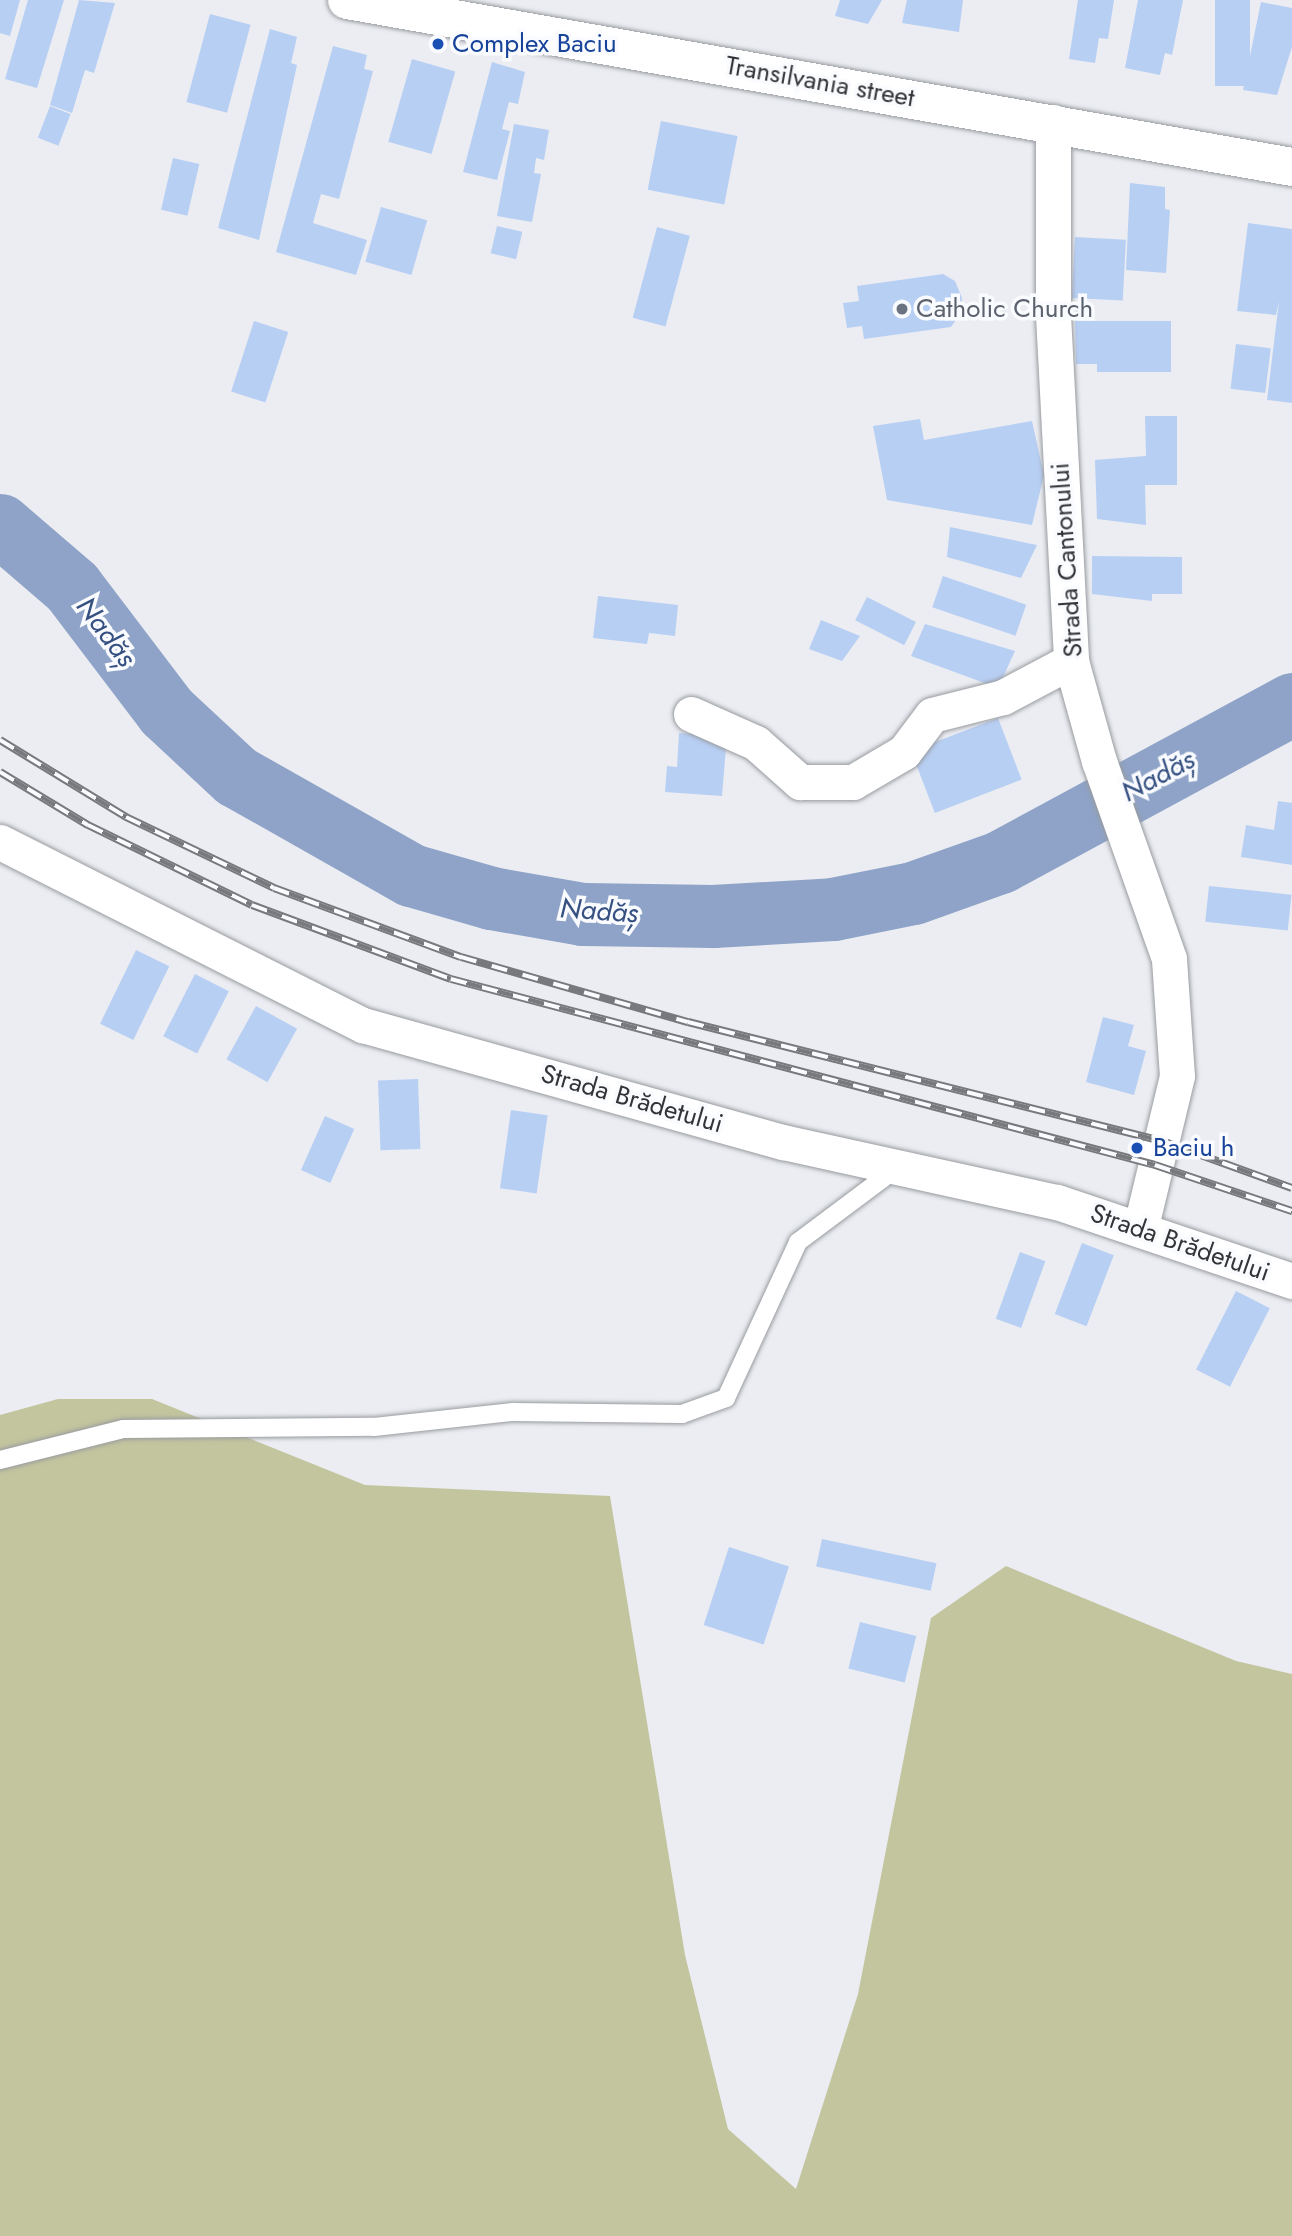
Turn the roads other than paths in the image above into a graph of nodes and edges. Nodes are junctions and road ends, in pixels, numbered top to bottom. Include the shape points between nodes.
1 (347, 0) edge
2 (1053, 122) junction
3 (1292, 167) edge
4 (1071, 662) junction
5 (691, 714) dead end
6 (0, 842) edge
7 (897, 1168) junction
8 (1140, 1230) junction
9 (1292, 1281) edge
10 (0, 1460) edge

1 - 2 main road, Transilvania street
2 - 3 main road, Transilvania street
2 - 4 street, Strada Cantonului via 1053,315
4 - 5 street via 1003,697 932,715 904,752 853,782 800,782 756,743
4 - 8 street, Strada Cantonului via 1099,761 1169,959 1177,1076
6 - 7 street, Strada Brădetului via 363,1025 783,1142
7 - 8 street, Strada Brădetului via 1057,1202
7 - 10 lane via 798,1242 726,1398 682,1414 513,1412 374,1427 123,1429
8 - 9 street, Strada Brădetului

